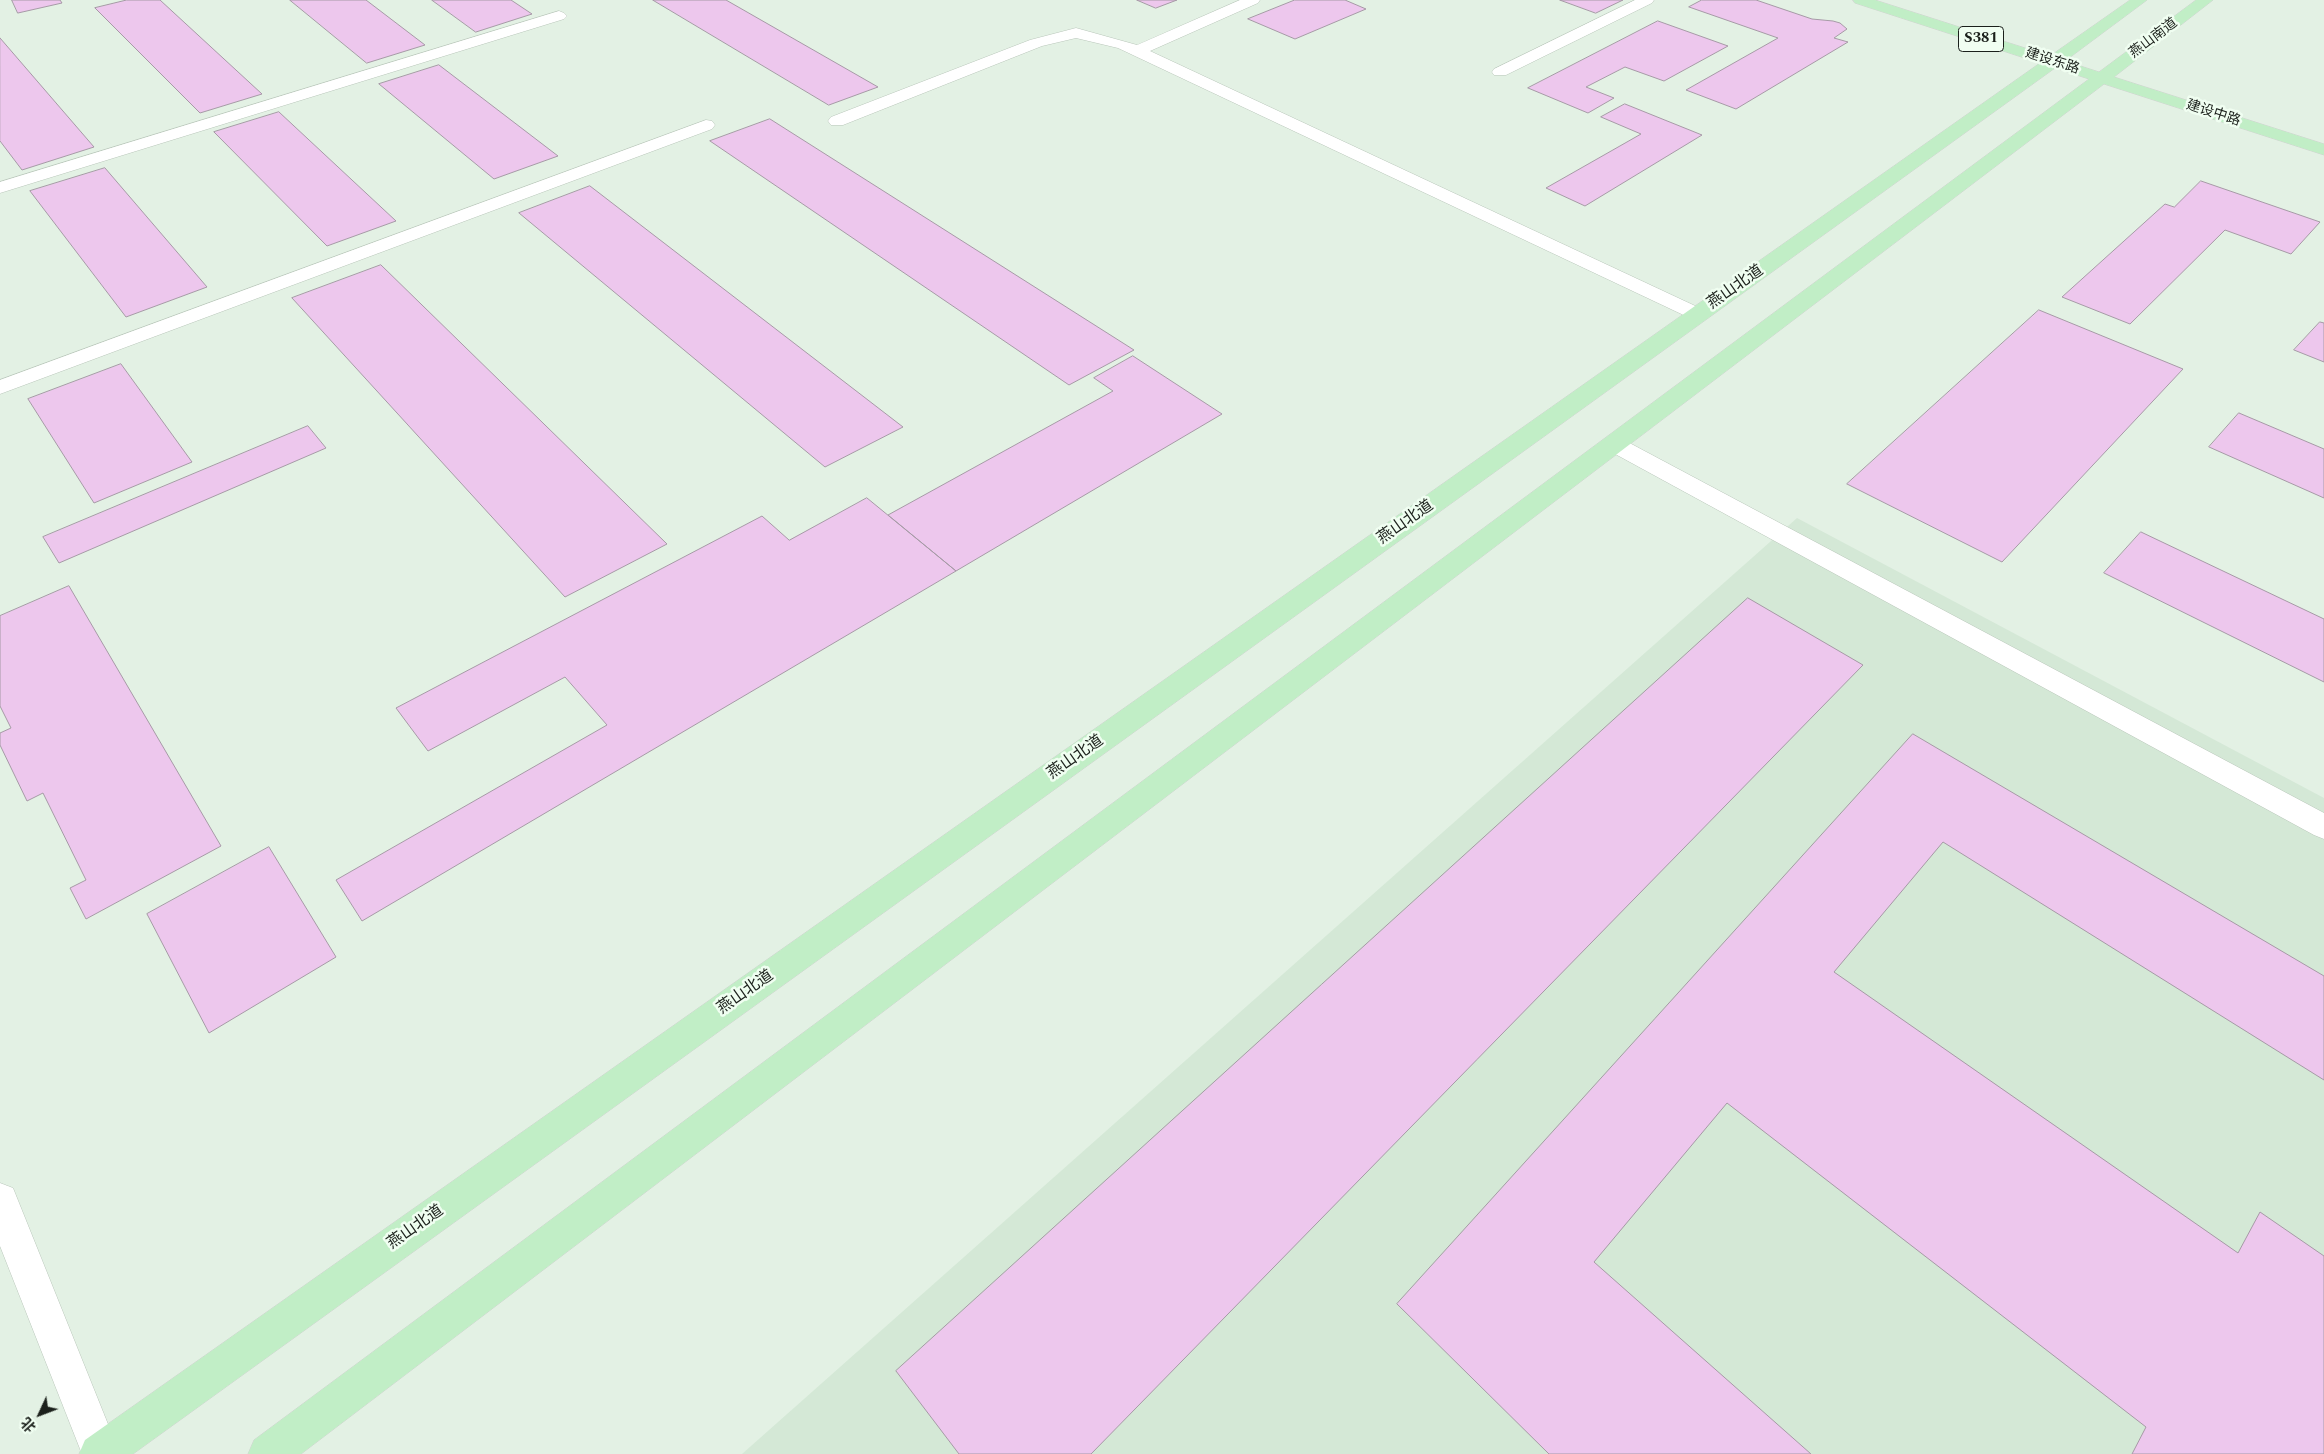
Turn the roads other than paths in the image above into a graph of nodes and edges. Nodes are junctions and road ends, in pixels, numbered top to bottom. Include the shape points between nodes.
1 (1253, 0) edge
2 (1647, 0) edge
3 (1860, 0) edge
4 (2140, 0) edge
5 (2206, 0) edge
6 (559, 16) dead end
7 (1137, 51) junction
8 (2058, 52) junction
9 (2087, 55) dead end
10 (2108, 68) junction
11 (2138, 71) dead end
12 (1500, 72) dead end
13 (836, 121) dead end
14 (706, 126) dead end
15 (2324, 150) edge
16 (0, 188) edge
17 (1699, 315) junction
18 (0, 387) edge
19 (1614, 444) junction
20 (2324, 827) edge
21 (0, 1201) edge
22 (100, 1453) edge
23 (268, 1454) edge

1 - 7 street
2 - 12 street
3 - 8 main road, 建设东路 / S381
4 - 8 main road
5 - 10 main road, 燕山南道
6 - 16 street
7 - 13 street via 1102,38 1076,33 1036,43
7 - 17 street
8 - 9 main road, 建设东路 / S381
8 - 10 main road, 建设东路 / S381
8 - 17 main road, 燕山北道
10 - 11 main road, S381
10 - 15 main road, 建设中路 / S381
10 - 19 main road
14 - 18 street
17 - 22 main road, 燕山北道
19 - 20 street
19 - 23 main road
21 - 22 street

